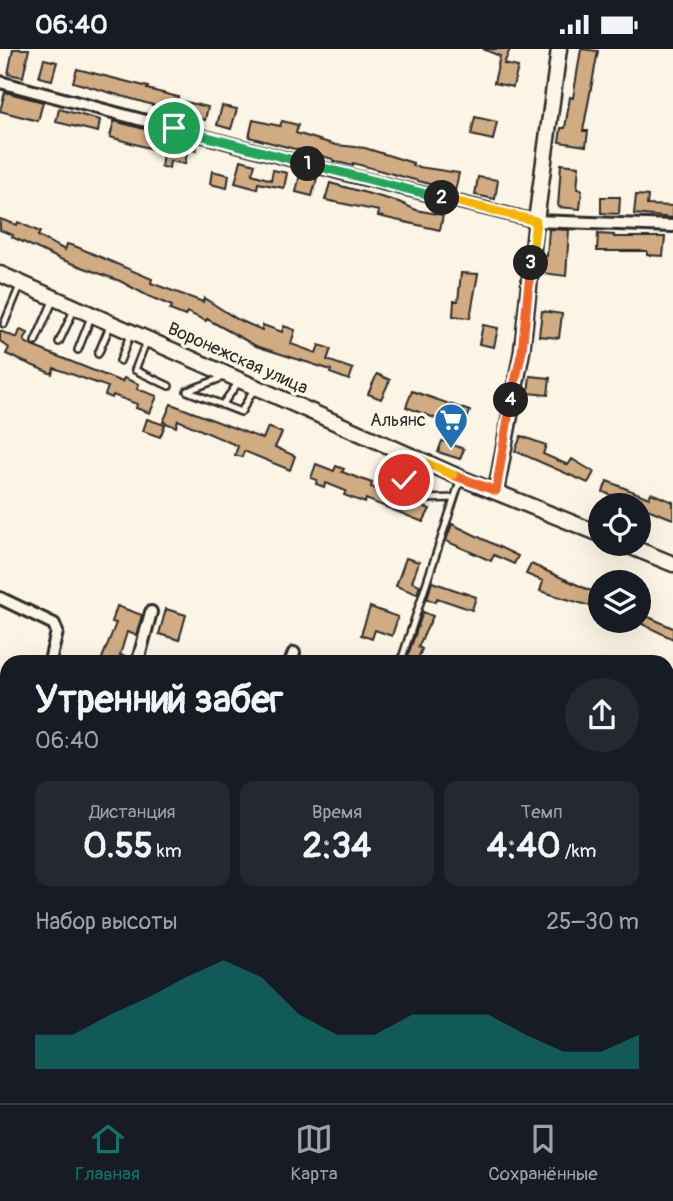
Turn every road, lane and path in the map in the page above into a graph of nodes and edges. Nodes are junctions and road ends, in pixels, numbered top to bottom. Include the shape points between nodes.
1 (559, 49) edge
2 (0, 82) edge
3 (536, 221) junction
4 (673, 226) edge
5 (1, 277) edge
6 (22, 283) junction
7 (54, 298) junction
8 (75, 307) junction
9 (92, 314) junction
10 (111, 323) junction
11 (4, 324) dead end
12 (131, 332) junction
13 (148, 339) junction
14 (35, 342) dead end
15 (60, 342) dead end
16 (78, 349) dead end
17 (98, 353) dead end
18 (120, 361) dead end
19 (234, 378) junction
20 (169, 386) dead end
21 (255, 387) junction
22 (222, 405) junction
23 (393, 448) junction
24 (413, 457) junction
25 (383, 474) dead end
26 (461, 478) junction
27 (404, 480) dead end
28 (496, 491) junction
29 (454, 498) junction
30 (425, 499) dead end
31 (588, 529) edge
32 (651, 555) edge
33 (673, 564) edge
34 (0, 598) edge
35 (151, 612) dead end
36 (51, 655) edge
37 (140, 655) edge
38 (403, 655) edge

1 - 3 street
2 - 3 street
3 - 4 street
3 - 28 street via 522,351
5 - 6 street, Воронежская улица
6 - 7 street, Воронежская улица
6 - 11 lane
7 - 8 street, Воронежская улица
7 - 14 lane
8 - 9 street, Воронежская улица
8 - 15 lane
9 - 10 street, Воронежская улица
9 - 16 lane
10 - 12 street, Воронежская улица
10 - 17 lane
12 - 13 street, Воронежская улица
12 - 18 lane
13 - 19 street, Воронежская улица
13 - 20 lane via 135,370
19 - 21 street, Воронежская улица
19 - 22 lane
19 - 22 lane via 187,391
21 - 22 lane via 241,412
21 - 23 street, Воронежская улица
23 - 24 street, Воронежская улица
23 - 25 lane
24 - 26 street, Воронежская улица
24 - 27 lane
26 - 28 street, Воронежская улица
26 - 29 lane
28 - 31 street, Воронежская улица
29 - 30 lane
29 - 38 lane
32 - 33 street
34 - 36 street via 54,624 57,632
35 - 37 street

